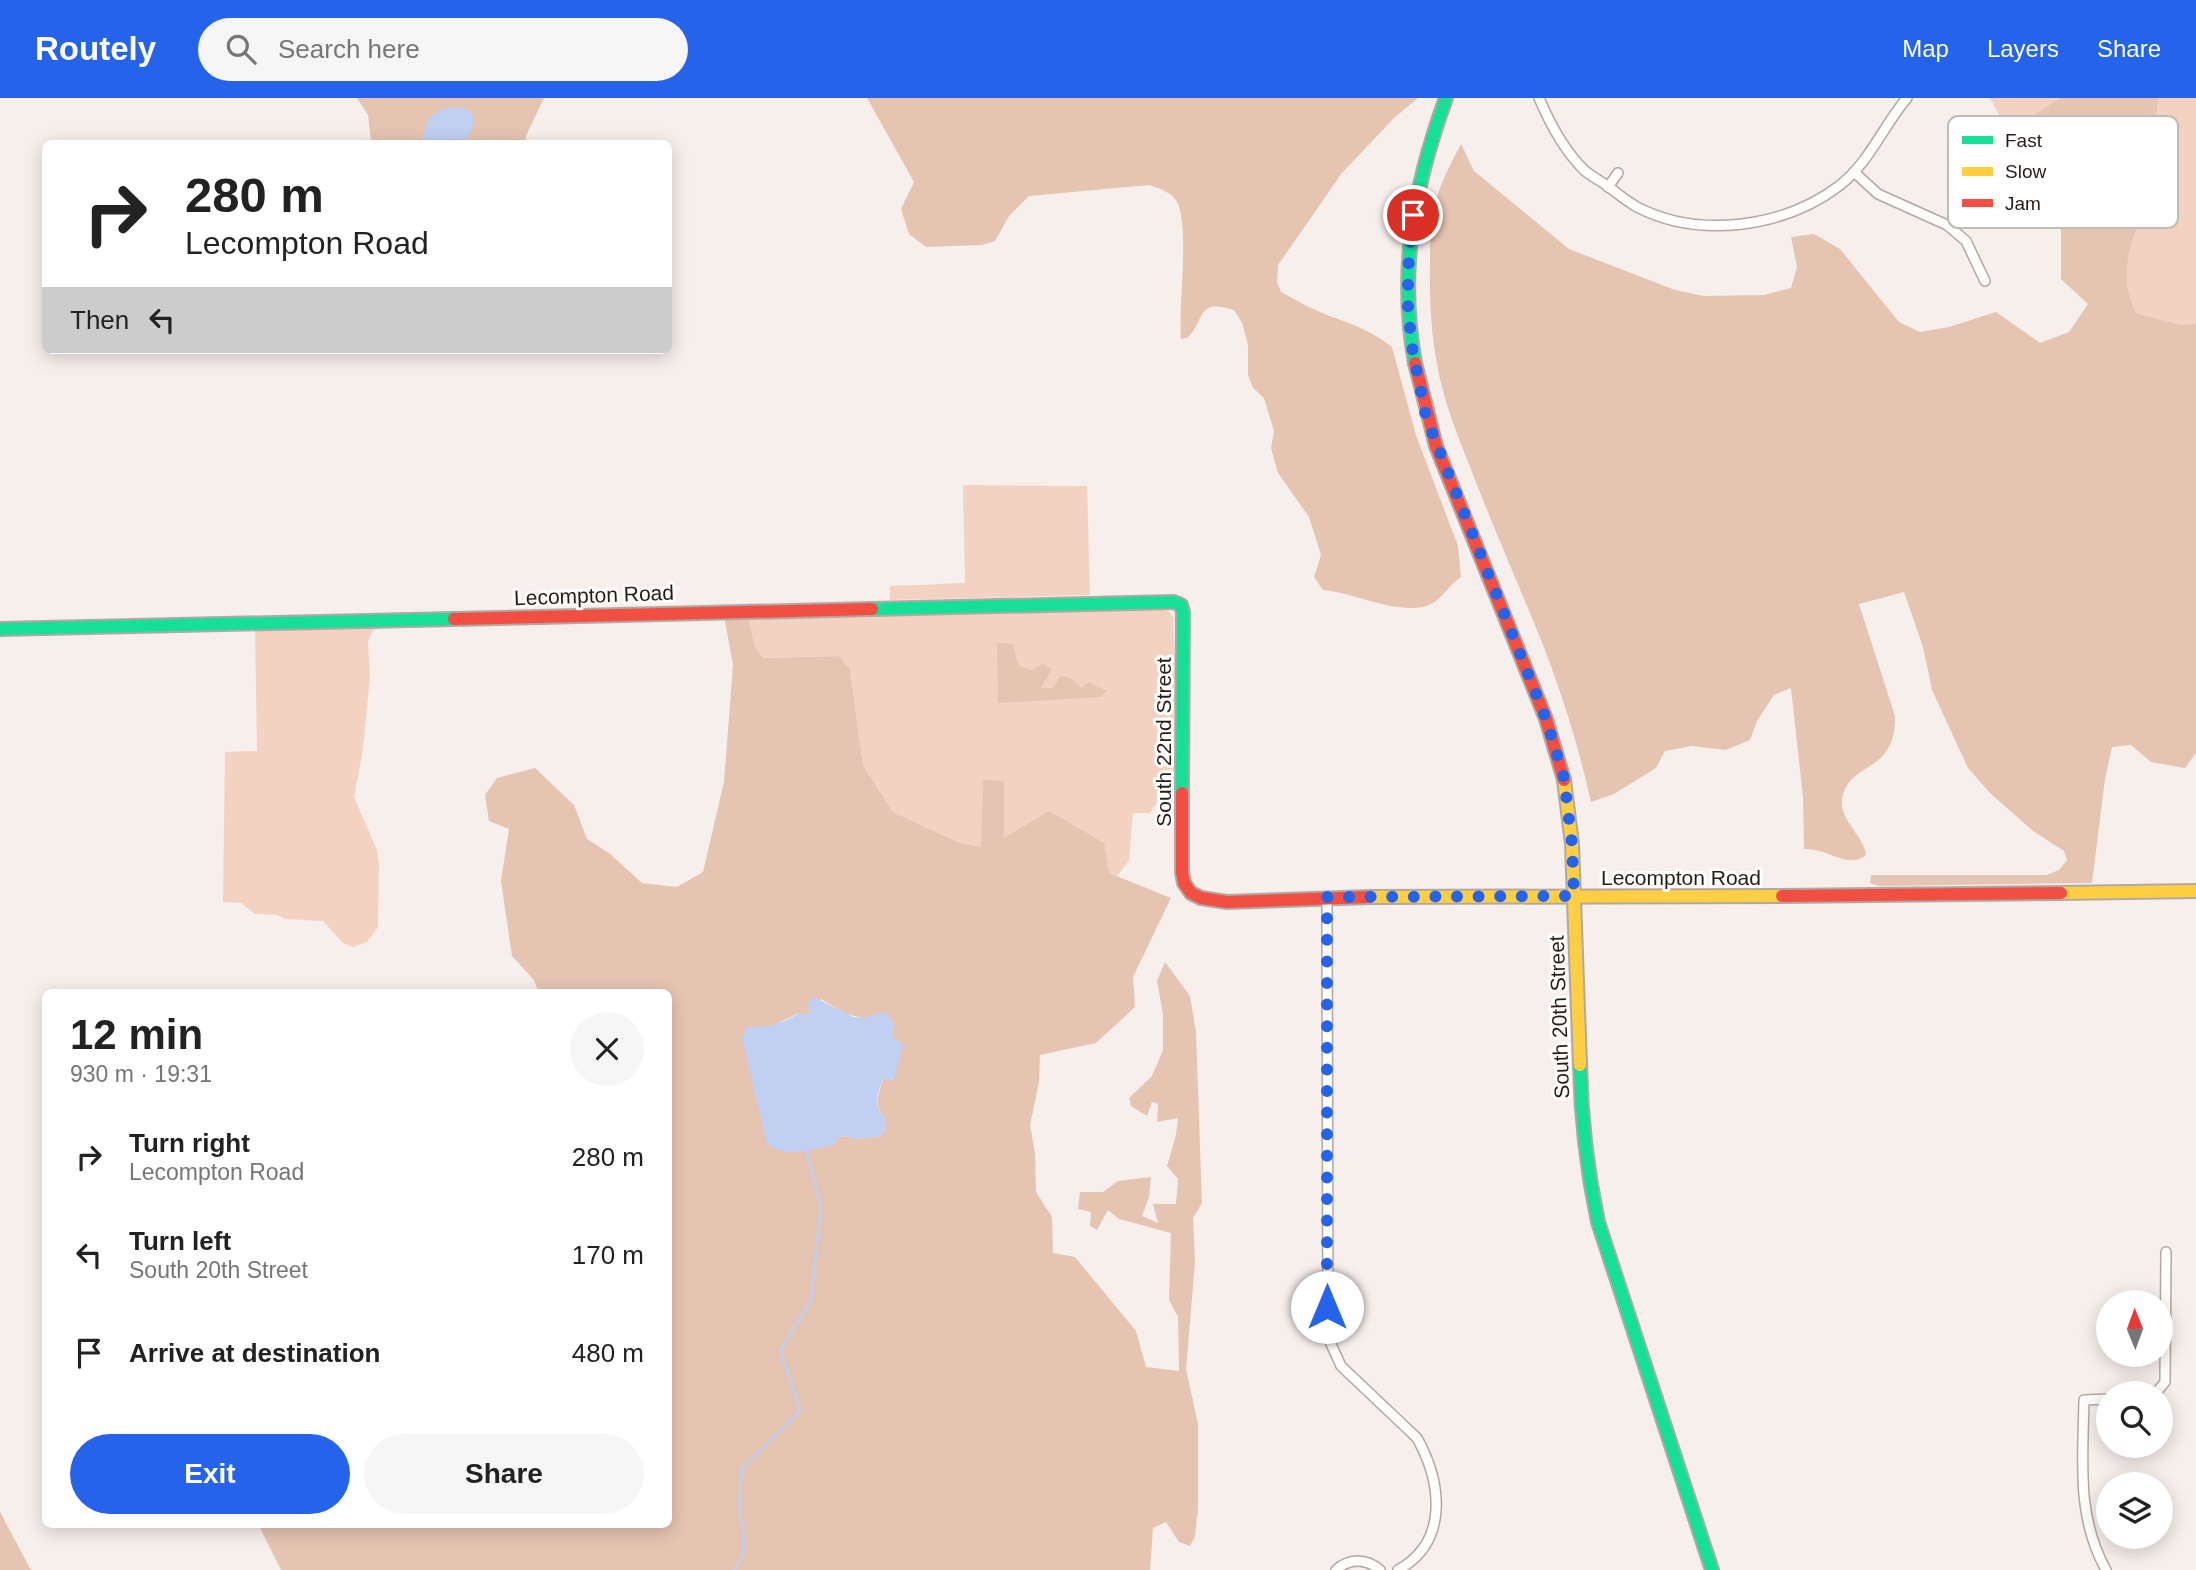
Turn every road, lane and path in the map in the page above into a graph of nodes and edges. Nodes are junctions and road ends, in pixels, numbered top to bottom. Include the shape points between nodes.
1 (1446, 98) edge
2 (1539, 98) edge
3 (1896, 98) edge
4 (1908, 98) edge
5 (1894, 114) junction
6 (1854, 172) junction
7 (1618, 173) dead end
8 (1608, 187) junction
9 (1948, 226) edge
10 (1951, 228) edge
11 (1985, 281) dead end
12 (1183, 612) joint
13 (0, 629) edge
14 (1182, 872) joint
15 (2196, 891) edge
16 (1574, 896) junction
17 (1327, 897) junction
18 (2166, 1252) dead end
19 (2165, 1381) edge
20 (2096, 1400) edge
21 (1336, 1570) edge
22 (1380, 1570) edge
23 (1398, 1570) edge
24 (1712, 1570) edge
25 (2106, 1570) edge

1 - 16 street, South 20th Street via 1422,171 1410,230 1412,347 1436,446 1546,719 1564,778
2 - 8 street via 1564,147
3 - 5 street
4 - 5 street
5 - 6 street via 1879,142
6 - 8 street via 1812,203 1729,226 1702,226 1658,216
6 - 9 street via 1878,194
7 - 8 street
10 - 11 street via 1966,241
12 - 13 street, Lecompton Road via 1174,602
12 - 14 street, South 22nd Street
14 - 17 street, Lecompton Road via 1191,893 1201,898 1227,902
15 - 16 street, Lecompton Road
16 - 17 street, Lecompton Road
16 - 24 street, South 20th Street via 1588,1176 1598,1222
17 - 23 street via 1331,1344 1356,1383 1417,1438 1436,1492 1429,1542 1414,1561
18 - 19 street
20 - 25 street via 2084,1400 2082,1486 2094,1549
21 - 22 street via 1359,1561

